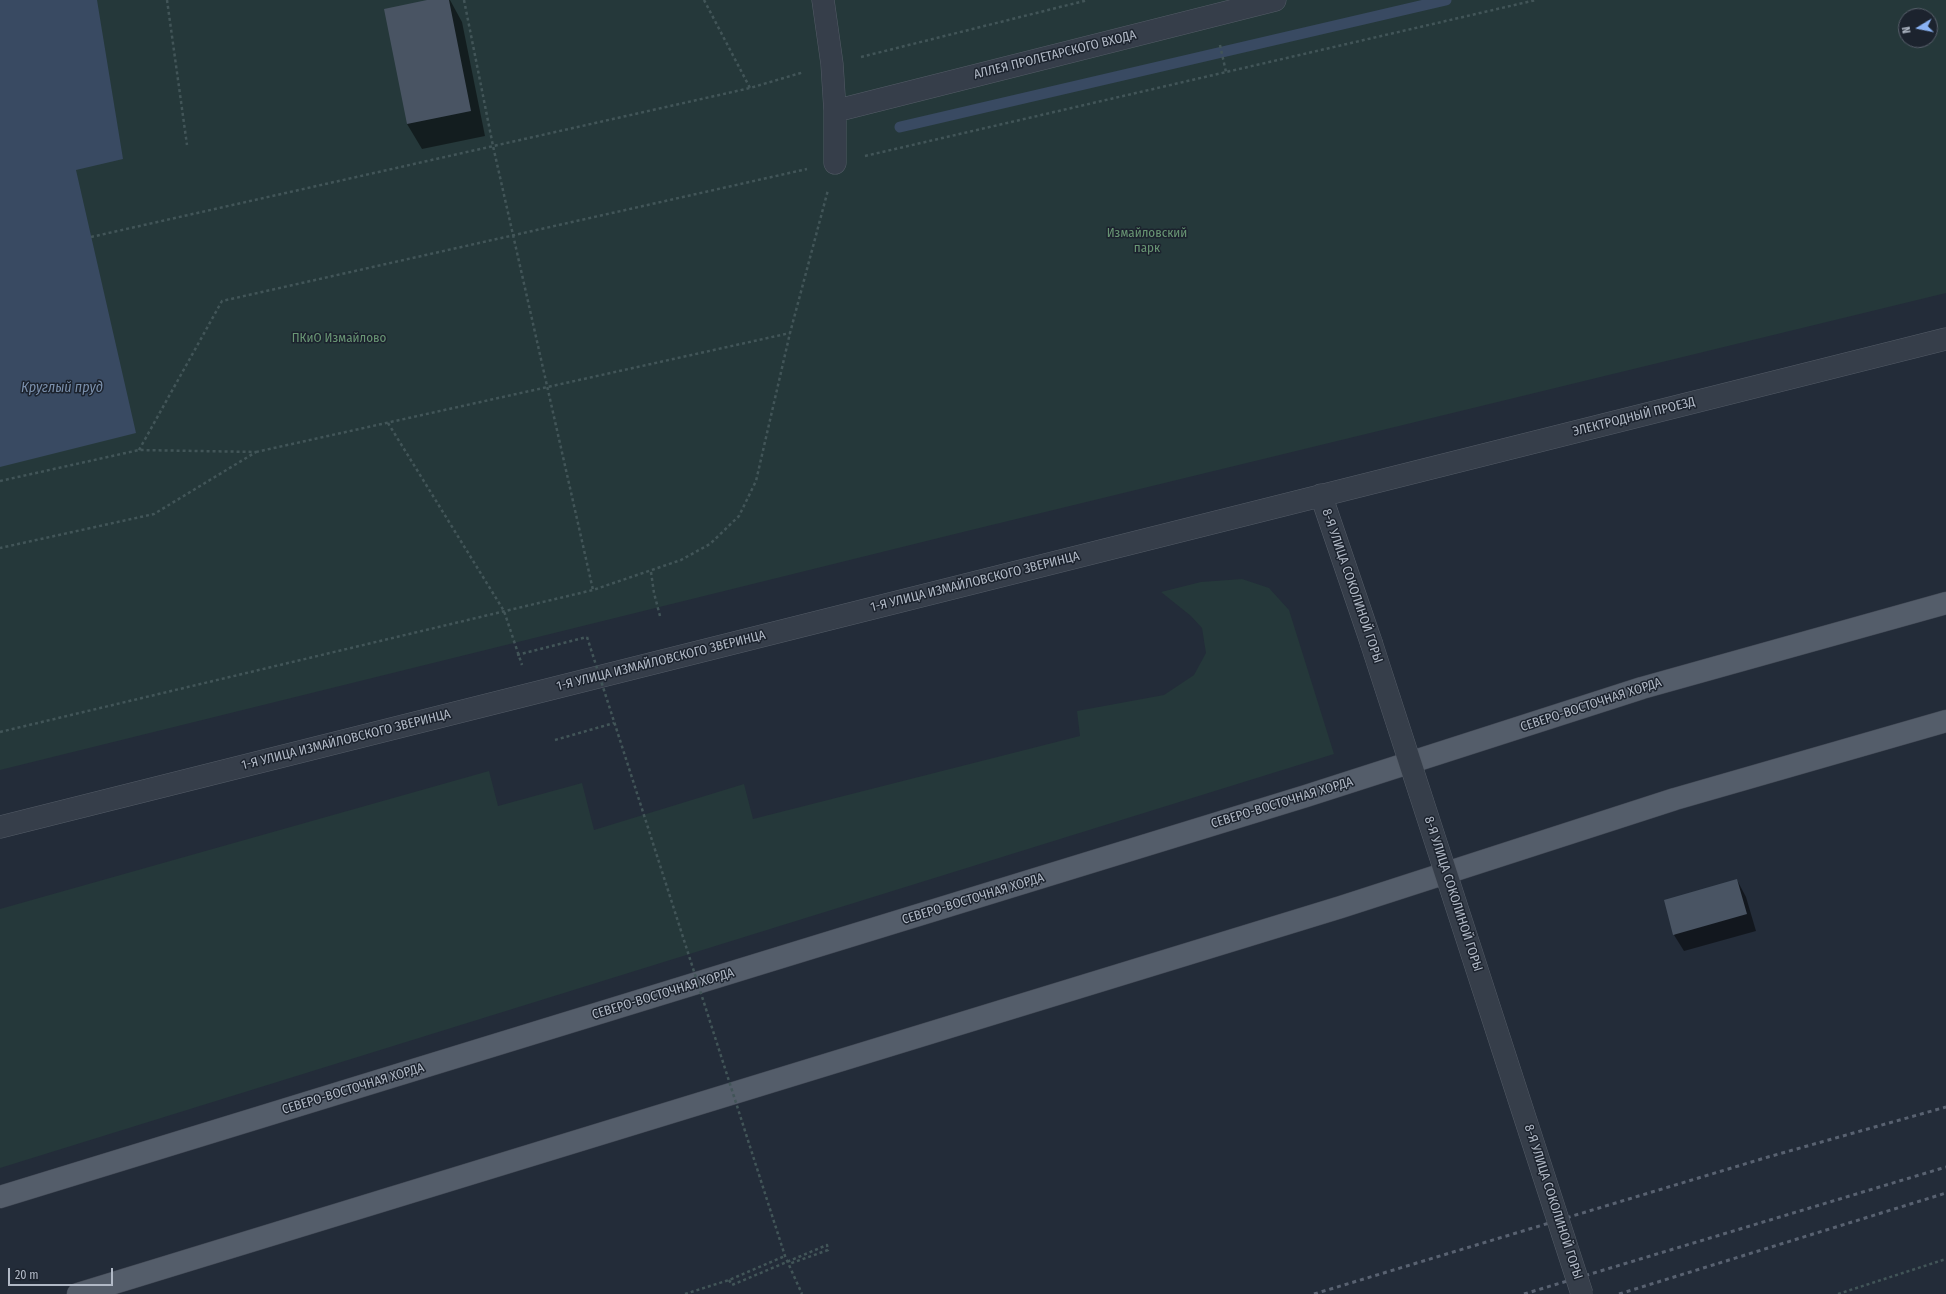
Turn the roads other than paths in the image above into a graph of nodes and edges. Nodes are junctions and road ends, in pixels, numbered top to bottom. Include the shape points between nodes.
1 (823, 0) edge
2 (1275, 0) edge
3 (835, 111) junction
4 (835, 163) road end
5 (1946, 339) edge
6 (1321, 495) junction
7 (1946, 603) edge
8 (1946, 721) edge
9 (0, 827) edge
10 (0, 1197) edge
11 (78, 1294) edge
12 (1582, 1294) edge

1 - 3 street via 832,64
2 - 3 street, АЛЛЕЯ ПРОЛЕТАРСКОГО ВХОДА
3 - 4 street
5 - 6 street, ЭЛЕКТРОДНЫЙ ПРОЕЗД
6 - 9 street, 1-Я УЛИЦА ИЗМАЙЛОВСКОГО ЗВЕРИНЦА
6 - 12 street, 8-Я УЛИЦА СОКОЛИНОЙ ГОРЫ, bridge
7 - 10 main road, СЕВЕРО-ВОСТОЧНАЯ ХОРДА via 1642,688 1298,799
8 - 11 main road via 1675,799 1341,907

